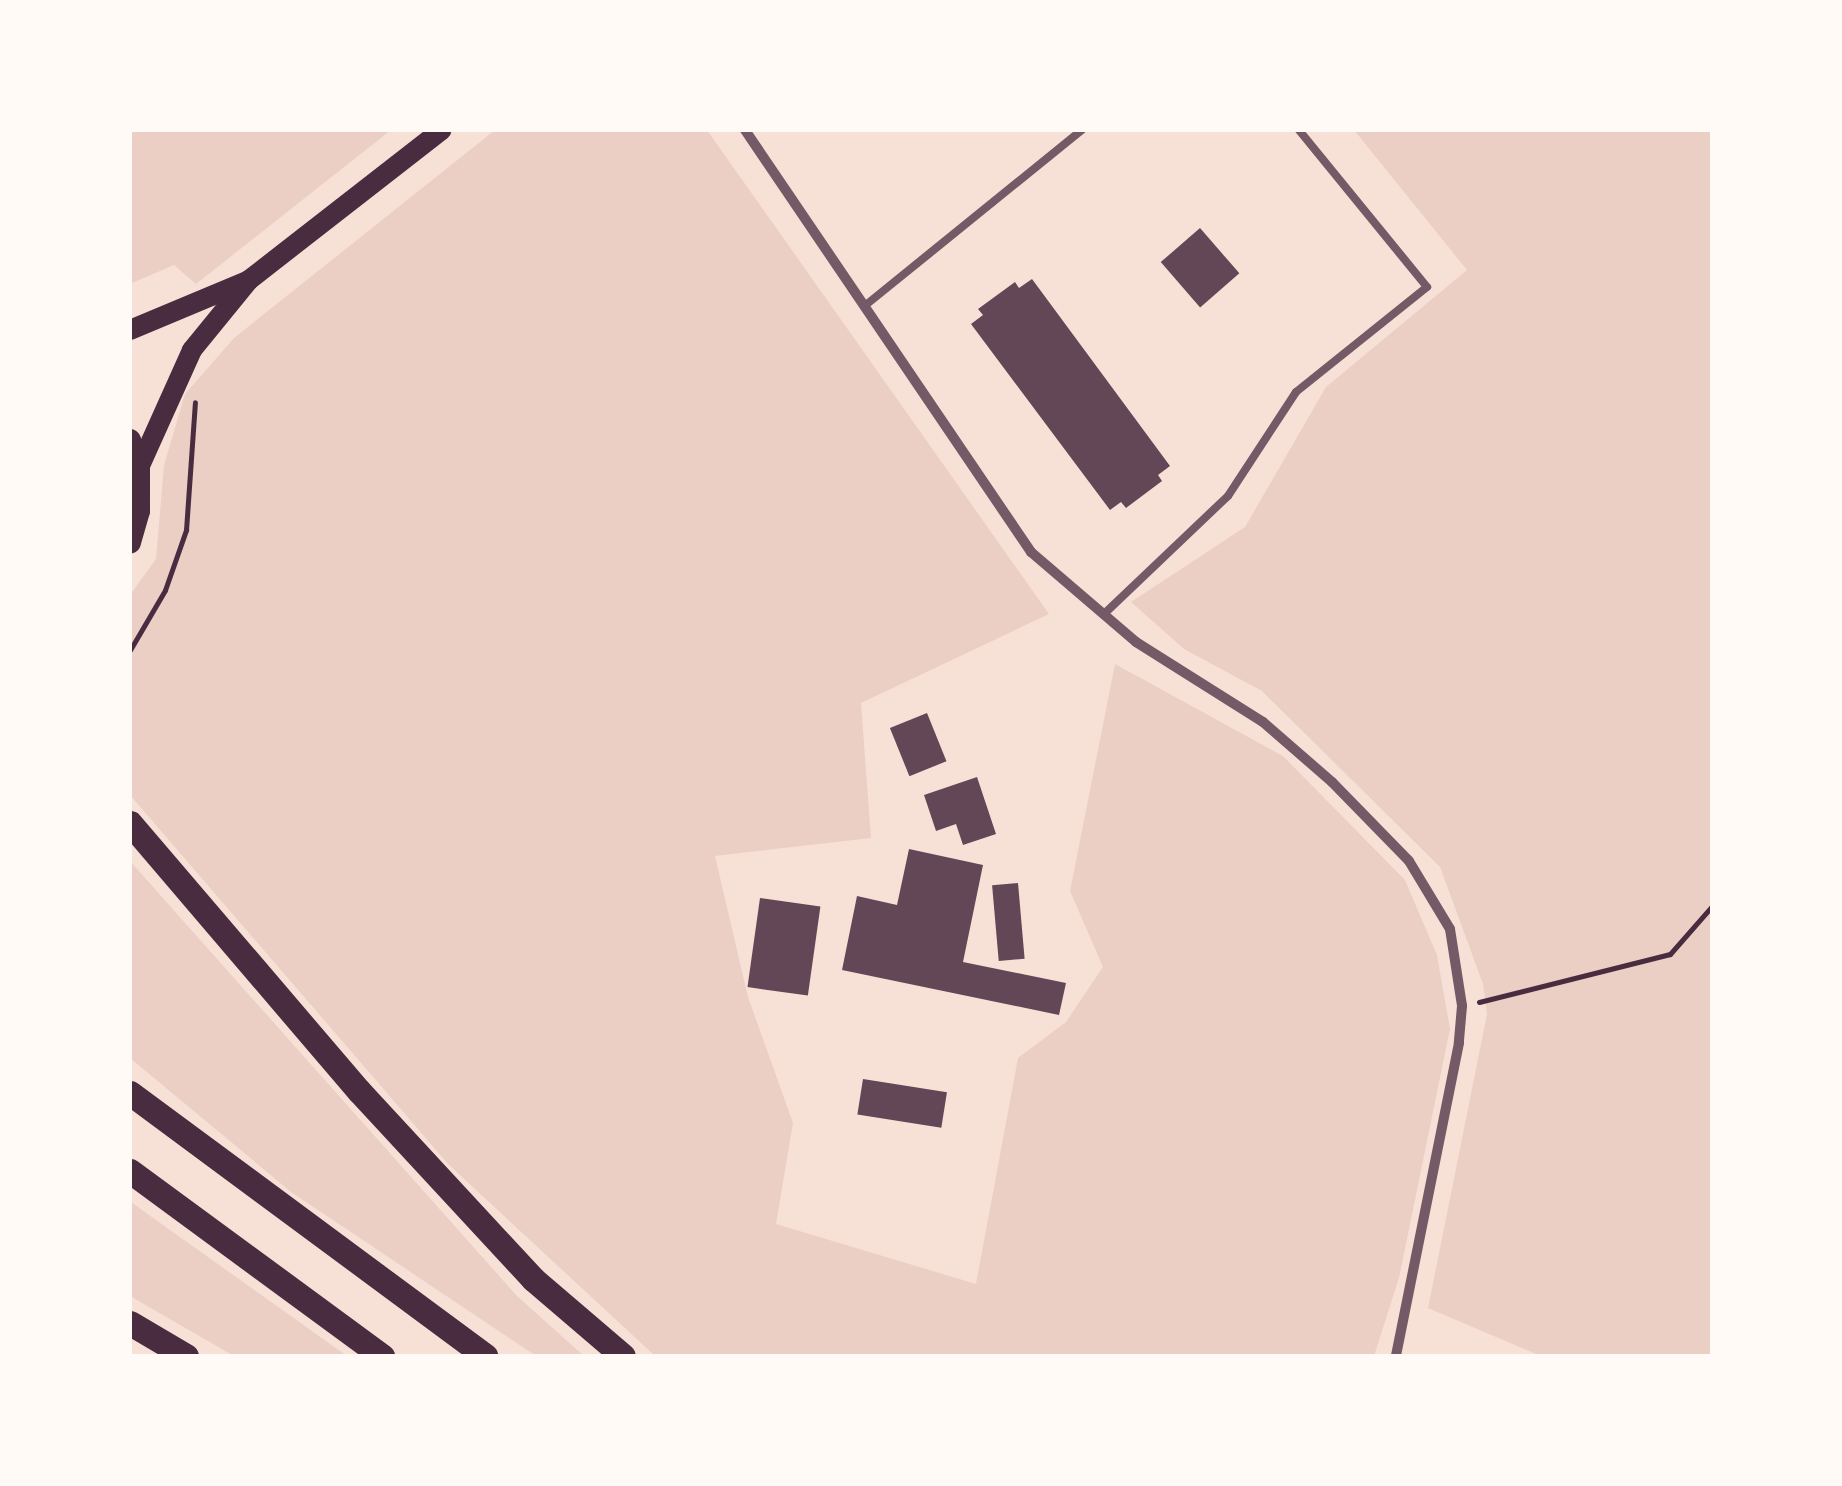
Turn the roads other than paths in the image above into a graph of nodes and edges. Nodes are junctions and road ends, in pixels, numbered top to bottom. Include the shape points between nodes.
1 (442, 130) edge
2 (745, 130) edge
3 (1082, 130) edge
4 (1299, 130) edge
5 (249, 280) junction
6 (867, 304) junction
7 (130, 330) edge
8 (130, 440) edge
9 (139, 468) junction
10 (130, 543) edge
11 (1104, 614) junction
12 (130, 823) edge
13 (130, 1093) edge
14 (130, 1171) edge
15 (130, 1323) edge
16 (186, 1356) edge
17 (382, 1356) edge
18 (485, 1356) edge
19 (623, 1356) edge
20 (1396, 1356) edge

1 - 5 main road
2 - 6 street
3 - 6 lane
4 - 11 lane via 1428,287 1296,392 1228,496
5 - 7 main road
5 - 9 main road via 184,366
6 - 11 street via 1031,552
8 - 9 main road
9 - 10 main road via 139,511
11 - 20 street via 1262,722 1409,860 1450,929 1462,1006
12 - 19 highway via 359,1092 533,1279
13 - 18 highway
14 - 17 highway
15 - 16 highway

